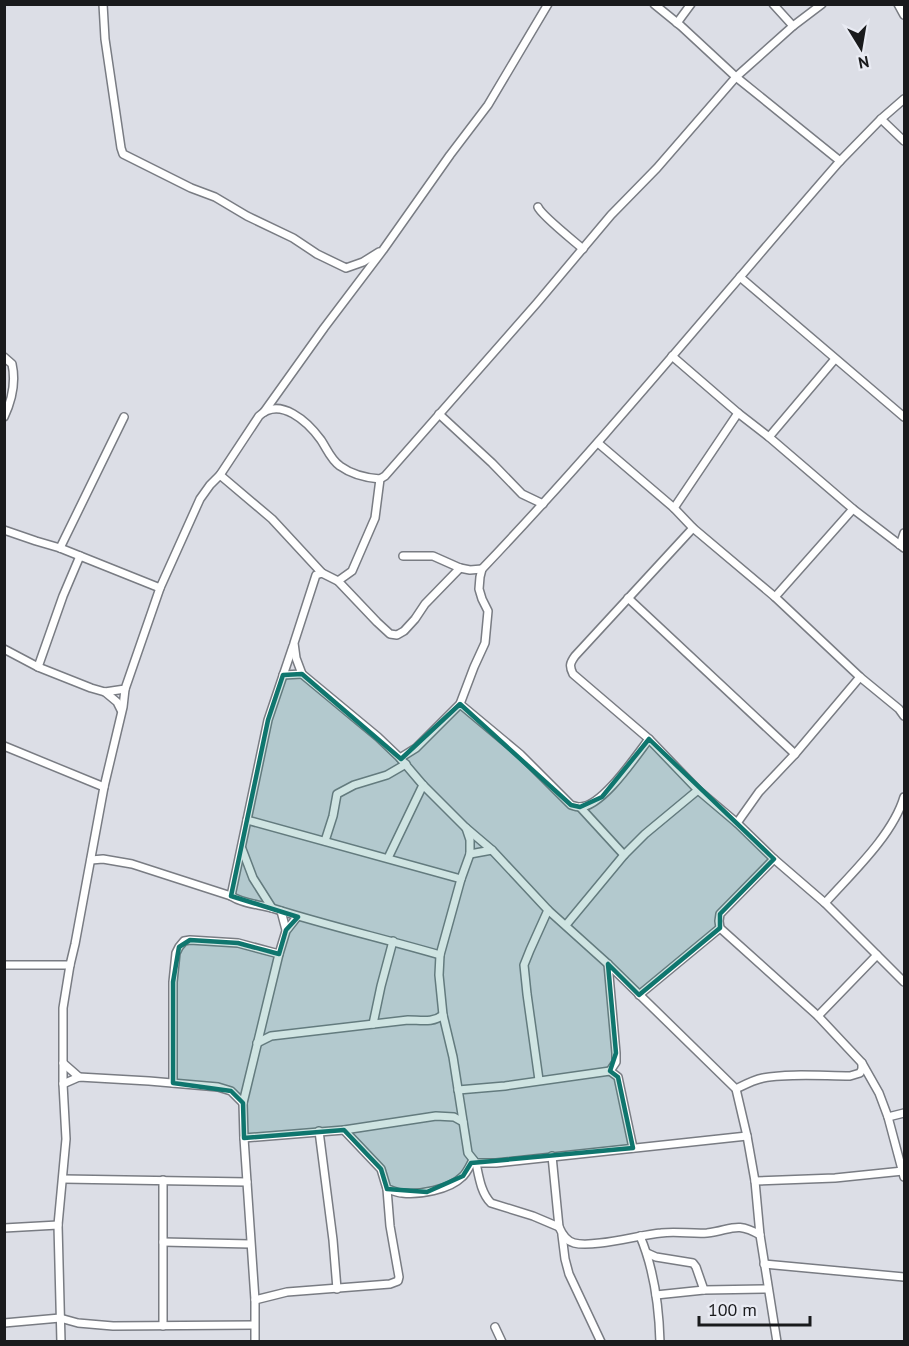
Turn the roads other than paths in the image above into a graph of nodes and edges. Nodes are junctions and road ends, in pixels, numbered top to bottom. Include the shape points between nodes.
1 (103, 4) edge
2 (548, 4) edge
3 (654, 4) edge
4 (691, 4) edge
5 (772, 4) edge
6 (822, 4) edge
7 (898, 4) edge
8 (904, 15) edge
9 (677, 23) junction
10 (793, 26) junction
11 (736, 77) junction
12 (904, 99) edge
13 (881, 119) junction
14 (904, 141) edge
15 (840, 161) junction
16 (538, 207) dead end
17 (583, 249) junction
18 (383, 250) junction
19 (740, 277) junction
20 (672, 356) junction
21 (4, 357) edge
22 (835, 359) junction
23 (264, 412) junction
24 (738, 413) junction
25 (439, 414) junction
26 (4, 417) edge
27 (124, 417) dead end
28 (904, 417) edge
29 (769, 437) junction
30 (598, 443) junction
31 (220, 475) junction
32 (380, 479) junction
33 (543, 504) junction
34 (674, 508) junction
35 (853, 509) junction
36 (693, 528) junction
37 (4, 530) edge
38 (904, 533) edge
39 (902, 547) edge
40 (60, 548) junction
41 (81, 556) junction
42 (403, 556) dead end
43 (460, 568) junction
44 (482, 569) junction
45 (322, 573) junction
46 (338, 581) junction
47 (160, 588) junction
48 (775, 597) junction
49 (628, 598) junction
50 (294, 643) junction
51 (4, 649) edge
52 (38, 667) junction
53 (283, 675) junction
54 (302, 675) junction
55 (860, 677) junction
56 (125, 689) junction
57 (105, 692) junction
58 (460, 704) junction
59 (122, 711) junction
60 (904, 716) edge
61 (649, 739) junction
62 (4, 746) edge
63 (795, 754) junction
64 (403, 761) junction
65 (423, 785) junction
66 (104, 787) junction
67 (698, 790) junction
68 (904, 797) edge
69 (580, 807) junction
70 (247, 820) junction
71 (737, 823) junction
72 (465, 827) junction
73 (325, 841) junction
74 (242, 849) junction
75 (492, 850) junction
76 (470, 854) junction
77 (624, 855) junction
78 (388, 858) junction
79 (774, 859) junction
80 (91, 860) junction
81 (461, 879) junction
82 (231, 896) junction
83 (825, 903) junction
84 (272, 908) junction
85 (548, 910) junction
86 (281, 911) junction
87 (297, 916) junction
88 (566, 925) junction
89 (720, 928) junction
90 (286, 930) junction
91 (393, 941) junction
92 (279, 954) junction
93 (440, 955) junction
94 (877, 955) junction
95 (608, 964) junction
96 (4, 965) edge
97 (69, 965) junction
98 (904, 982) edge
99 (639, 995) junction
100 (444, 1015) junction
101 (818, 1016) junction
102 (373, 1024) junction
103 (261, 1025) junction
104 (270, 1036) junction
105 (257, 1043) junction
106 (63, 1063) junction
107 (862, 1063) junction
108 (610, 1071) junction
109 (79, 1077) junction
110 (539, 1080) junction
111 (173, 1083) junction
112 (63, 1084) junction
113 (736, 1089) junction
114 (458, 1090) junction
115 (243, 1103) junction
116 (904, 1113) edge
117 (888, 1117) junction
118 (463, 1122) junction
119 (344, 1130) junction
120 (319, 1131) junction
121 (747, 1136) junction
122 (244, 1138) junction
123 (633, 1148) junction
124 (552, 1156) junction
125 (474, 1162) junction
126 (904, 1174) edge
127 (63, 1179) junction
128 (163, 1180) junction
129 (755, 1181) junction
130 (247, 1182) junction
131 (387, 1189) junction
132 (58, 1225) junction
133 (4, 1228) edge
134 (560, 1231) junction
135 (760, 1235) junction
136 (640, 1236) junction
137 (163, 1242) junction
138 (573, 1243) junction
139 (250, 1244) junction
140 (564, 1251) junction
141 (647, 1253) junction
142 (764, 1264) junction
143 (904, 1277) edge
144 (337, 1289) junction
145 (768, 1289) junction
146 (704, 1290) junction
147 (656, 1295) junction
148 (255, 1300) junction
149 (60, 1318) junction
150 (4, 1323) edge
151 (254, 1325) junction
152 (163, 1326) junction
153 (495, 1328) dead end
154 (61, 1341) edge
155 (255, 1341) edge
156 (502, 1341) edge
157 (601, 1341) edge
158 (660, 1341) edge
159 (777, 1341) edge

1 - 18 street via 123,154 215,197 346,268
2 - 18 street via 488,105
3 - 9 street
4 - 9 street
5 - 10 street
6 - 10 street
7 - 8 street
9 - 11 street
10 - 11 street
11 - 15 street
11 - 17 street
12 - 13 street
13 - 14 street
13 - 15 street
15 - 19 street
16 - 17 street
17 - 25 street
18 - 23 street
19 - 20 street
19 - 22 street
20 - 24 street
20 - 30 street
21 - 26 street via 14,371
22 - 28 street
22 - 29 street
23 - 31 street
23 - 32 street via 289,411 319,438 341,467
24 - 29 street
24 - 34 street
25 - 32 street
25 - 33 street via 522,494
27 - 40 street
29 - 35 street
30 - 33 street
30 - 34 street
31 - 45 street via 272,519
31 - 47 street via 200,499
32 - 46 street via 375,518 352,572
33 - 44 street
34 - 36 street
35 - 39 street
35 - 48 street
36 - 48 street
36 - 49 street
37 - 40 street
38 - 39 street
40 - 41 street
41 - 47 street
41 - 52 street
42 - 43 street via 433,556
43 - 44 street
43 - 46 street via 397,635 390,634
44 - 58 street via 479,589 489,618 485,644
45 - 46 street
45 - 50 street via 316,575
47 - 56 street
48 - 55 street
49 - 61 street via 570,662 570,668
49 - 63 street
50 - 53 street
50 - 54 street
51 - 52 street
52 - 57 street
53 - 54 street
53 - 70 street via 267,720
54 - 64 street
55 - 60 street
55 - 63 street
56 - 57 street
56 - 59 street
57 - 59 street
58 - 64 street
58 - 69 street via 513,748 571,805
59 - 66 street
61 - 67 street
61 - 69 street via 602,797
62 - 66 street
63 - 71 street via 759,792
64 - 65 street
64 - 73 street via 401,768 387,775 337,794
65 - 72 street
65 - 78 street
66 - 80 street
67 - 71 street
67 - 77 street
68 - 83 street via 902,807 879,841
69 - 77 street
70 - 73 street
70 - 74 street
71 - 79 street
72 - 75 street
72 - 76 street
73 - 78 street
74 - 82 street
74 - 84 street via 253,878
75 - 76 street
75 - 85 street
76 - 81 street
77 - 88 street
78 - 81 street
79 - 83 street
79 - 89 street via 720,914
80 - 82 street via 132,864
80 - 97 street
81 - 93 street
82 - 84 street
83 - 94 street
84 - 86 street
85 - 88 street
85 - 110 street via 525,965
86 - 87 street
86 - 90 street
87 - 90 street
87 - 91 street
88 - 95 street
89 - 99 street
89 - 101 street
90 - 92 street
91 - 93 street
91 - 102 street
92 - 103 street
92 - 111 street via 238,943 190,940 179,947 173,982
93 - 100 street
94 - 98 street
94 - 101 street
95 - 99 street
95 - 108 street via 616,1053
96 - 97 street
97 - 106 street via 63,1008
99 - 113 street
100 - 102 street via 430,1021
100 - 114 street
101 - 107 street
102 - 104 street
103 - 104 street
103 - 105 street
104 - 105 street
105 - 115 street
106 - 109 street
106 - 112 street
107 - 113 street via 860,1072 850,1076 781,1076
107 - 117 street
108 - 110 street
108 - 123 street via 618,1077
109 - 111 street
109 - 112 street
110 - 114 street
111 - 115 street via 218,1087 231,1091
112 - 127 street
113 - 121 street
114 - 118 street
115 - 122 street
116 - 117 street
117 - 126 street
118 - 119 street via 436,1116
118 - 125 street via 468,1153
119 - 120 street
119 - 131 street via 381,1168
120 - 122 street
120 - 144 street
121 - 123 street
121 - 129 street
122 - 130 street
123 - 124 street
124 - 125 street
124 - 134 street
125 - 131 street via 463,1176 437,1190 401,1193
125 - 134 street via 483,1190 492,1203 533,1216
126 - 129 street
127 - 128 street
127 - 132 street
128 - 130 street
128 - 137 street
129 - 135 street
130 - 139 street
131 - 144 street via 398,1281
132 - 133 street
132 - 149 street
134 - 138 street
134 - 140 street
135 - 136 street via 738,1227
135 - 142 street
136 - 138 street
136 - 141 street
137 - 139 street
137 - 152 street
138 - 140 street
139 - 148 street
140 - 157 street via 569,1274
141 - 146 street via 693,1263
141 - 147 street
142 - 143 street
142 - 145 street
144 - 148 street via 287,1292
145 - 146 street
145 - 159 street
146 - 147 street
147 - 158 street
148 - 151 street
149 - 150 street
149 - 152 street via 113,1326
149 - 154 street
151 - 152 street
151 - 155 street
153 - 156 street

